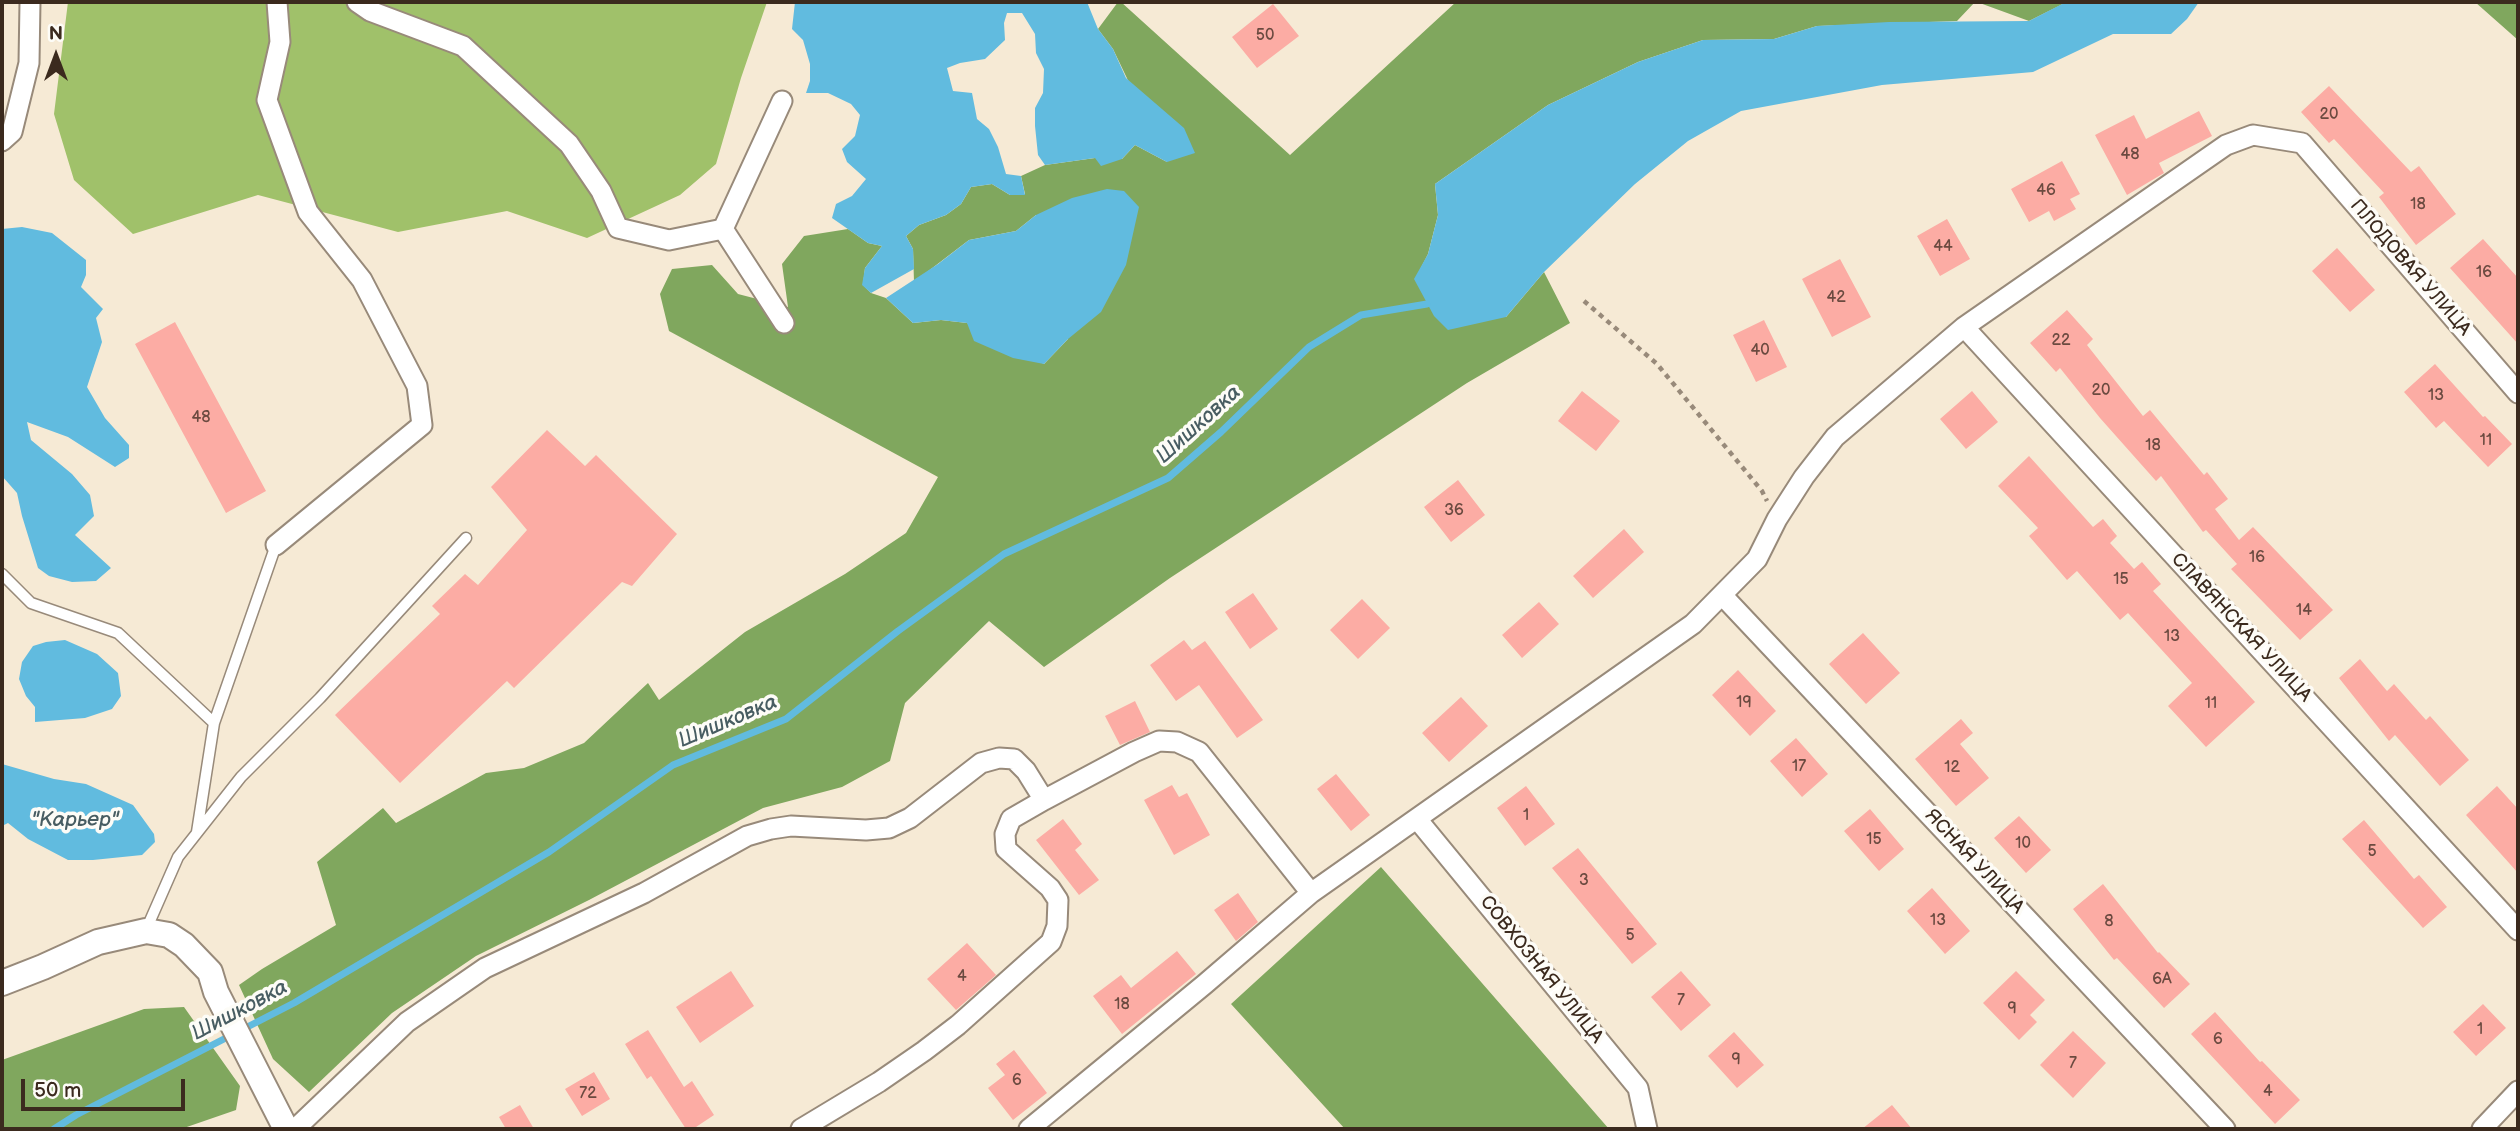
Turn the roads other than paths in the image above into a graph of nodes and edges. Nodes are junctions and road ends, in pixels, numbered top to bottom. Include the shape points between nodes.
1 (30, 2) edge
2 (277, 2) edge
3 (357, 2) edge
4 (782, 101) dead end
5 (2, 141) edge
6 (723, 229) junction
7 (784, 323) dead end
8 (1964, 327) junction
9 (2518, 393) edge
10 (466, 538) dead end
11 (276, 545) joint
12 (2, 575) edge
13 (1722, 595) junction
14 (214, 723) junction
15 (1044, 800) junction
16 (1417, 819) junction
17 (197, 832) junction
18 (1311, 893) junction
19 (2518, 930) edge
20 (146, 931) junction
21 (2, 983) edge
22 (2518, 1091) edge
23 (286, 1129) edge
24 (295, 1129) edge
25 (801, 1129) edge
26 (1029, 1129) edge
27 (1647, 1129) edge
28 (2225, 1129) edge
29 (2482, 1129) edge

1 - 5 street via 29,63 12,132
2 - 11 street via 280,42 267,100 308,212 362,280 417,386 422,425
3 - 6 street via 463,46 569,144 601,191 618,228 669,240
4 - 6 street
6 - 7 street
8 - 9 street, ПЛОДОВАЯ УЛИЦА via 2225,145 2253,135 2302,143
8 - 13 street via 1835,438 1804,477 1757,559
8 - 19 street, СЛАВЯНСКАЯ УЛИЦА
10 - 17 lane via 320,698 241,776
11 - 14 lane
12 - 14 lane via 31,603 118,633
13 - 16 street via 1693,624
13 - 28 street, ЯСНАЯ УЛИЦА
14 - 17 lane
15 - 18 street via 1159,741 1177,742 1199,752
15 - 24 street via 1014,759 999,758 981,763 890,828 791,826 747,836 644,893 485,968 407,1022
15 - 25 street via 1011,819 1005,834 1006,849 1058,900 1051,942 924,1051
16 - 18 street
16 - 27 street, СОВХОЗНАЯ УЛИЦА via 1639,1088
17 - 20 lane via 178,857
18 - 26 street
20 - 21 street via 98,942
20 - 23 street via 169,935 210,972
22 - 29 street

